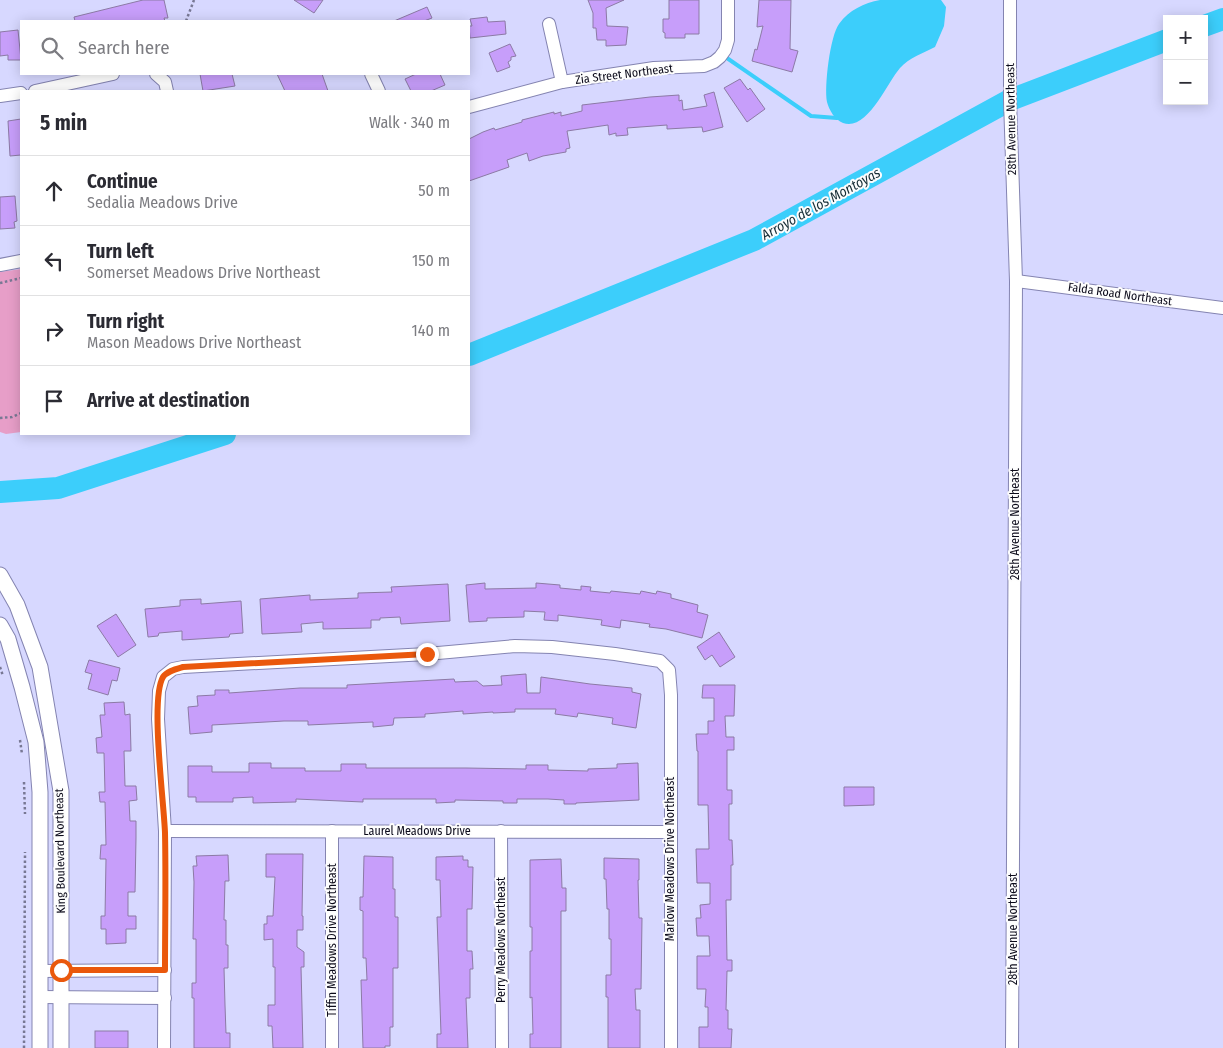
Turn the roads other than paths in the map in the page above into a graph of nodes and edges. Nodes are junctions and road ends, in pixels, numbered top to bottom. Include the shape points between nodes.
1 (728, 0) edge
2 (1010, 0) edge
3 (549, 24) dead end
4 (109, 75) edge
5 (157, 75) edge
6 (371, 75) edge
7 (562, 82) junction
8 (40, 90) edge
9 (167, 90) edge
10 (379, 90) edge
11 (20, 93) edge
12 (0, 96) edge
13 (470, 106) edge
14 (20, 261) edge
15 (0, 265) edge
16 (1016, 281) junction
17 (1223, 308) edge
18 (0, 575) edge
19 (0, 625) edge
20 (165, 831) junction
21 (332, 831) junction
22 (501, 831) junction
23 (669, 832) junction
24 (40, 970) junction
25 (61, 970) junction
26 (165, 970) junction
27 (40, 997) junction
28 (61, 997) junction
29 (165, 998) junction
30 (40, 1048) edge
31 (61, 1048) edge
32 (164, 1048) edge
33 (332, 1048) edge
34 (502, 1048) edge
35 (670, 1048) edge
36 (1012, 1048) edge

1 - 7 street, Zia Street Northeast via 728,40 725,50 714,62 704,66 654,68
2 - 16 street, 28th Avenue Northeast
3 - 7 street
4 - 8 street
5 - 9 street via 165,82
6 - 10 street
7 - 13 street, Zia Street Northeast
11 - 12 street
14 - 15 street
16 - 17 street, Falda Road Northeast
16 - 36 street, 28th Avenue Northeast
18 - 25 street, King Boulevard Northeast via 17,605 40,667 61,791
19 - 24 street, King Boulevard Northeast via 8,639 36,742 40,792
20 - 21 street, Laurel Meadows Drive
20 - 23 street, Marlow Meadows Drive Northeast via 159,691 163,677 172,669 515,646 552,647 660,661 669,670
20 - 26 street
21 - 22 street, Laurel Meadows Drive
21 - 33 street, Tiffin Meadows Drive Northeast
22 - 23 street, Laurel Meadows Drive
22 - 34 street, Perry Meadows Northeast
23 - 35 street, Marlow Meadows Drive Northeast
24 - 25 street
24 - 27 street, King Boulevard Northeast
25 - 26 street
25 - 28 street, King Boulevard Northeast
26 - 29 street
27 - 28 street
27 - 30 street, King Boulevard Northeast
28 - 29 street
28 - 31 street, King Boulevard Northeast
29 - 32 street

